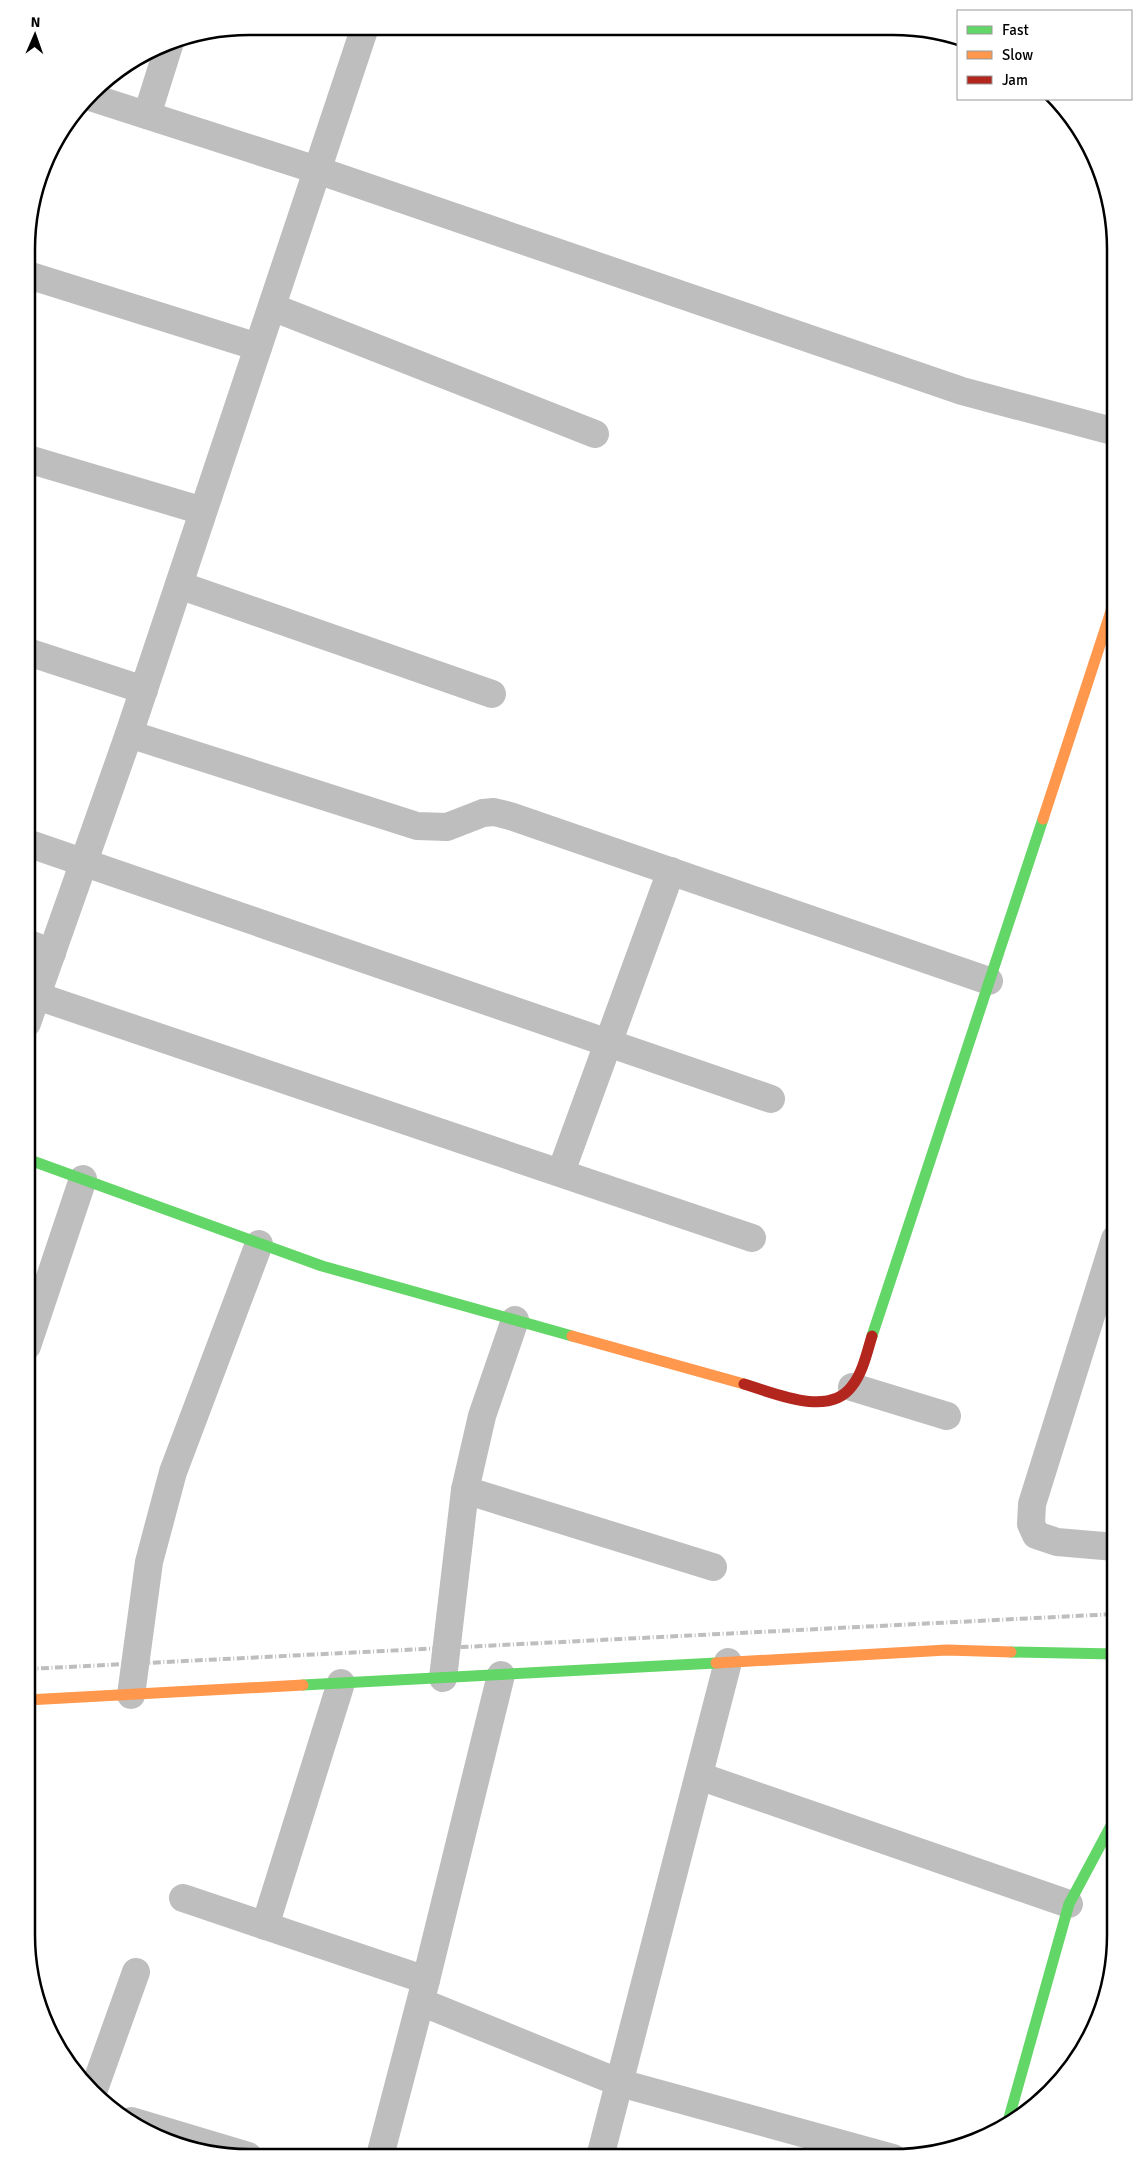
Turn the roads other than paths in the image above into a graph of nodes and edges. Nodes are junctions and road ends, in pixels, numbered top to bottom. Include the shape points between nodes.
1 (362, 35) edge
2 (167, 51) edge
3 (97, 99) edge
4 (147, 115) junction
5 (318, 170) junction
6 (35, 277) edge
7 (272, 307) junction
8 (258, 347) junction
9 (1107, 430) edge
10 (595, 434) dead end
11 (35, 461) edge
12 (204, 511) junction
13 (179, 585) junction
14 (1107, 623) edge
15 (35, 654) edge
16 (144, 690) junction
17 (492, 694) dead end
18 (129, 734) junction
19 (35, 845) edge
20 (84, 861) junction
21 (671, 871) junction
22 (40, 948) edge
23 (989, 981) junction
24 (37, 996) junction
25 (35, 1001) edge
26 (608, 1042) junction
27 (771, 1099) dead end
28 (35, 1161) edge
29 (562, 1172) junction
30 (83, 1179) junction
31 (752, 1238) dead end
32 (259, 1244) junction
33 (1107, 1267) edge
34 (515, 1320) junction
35 (35, 1322) edge
36 (852, 1387) junction
37 (947, 1416) dead end
38 (465, 1490) junction
39 (1107, 1546) edge
40 (713, 1567) dead end
41 (1107, 1654) edge
42 (728, 1662) junction
43 (501, 1675) junction
44 (443, 1678) junction
45 (340, 1683) junction
46 (131, 1695) junction
47 (35, 1700) edge
48 (699, 1776) junction
49 (1107, 1833) edge
50 (183, 1898) dead end
51 (1069, 1904) junction
52 (265, 1926) junction
53 (136, 1972) dead end
54 (424, 1991) junction
55 (96, 2084) edge
56 (620, 2084) junction
57 (1010, 2114) edge
58 (164, 2132) edge
59 (213, 2146) edge
60 (382, 2149) edge
61 (602, 2149) edge
62 (860, 2149) edge

1 - 5 street
2 - 4 street
3 - 4 street
4 - 5 street
5 - 7 street
5 - 9 street via 962,391
6 - 8 street
7 - 8 street
7 - 10 street
8 - 12 street
11 - 12 street
12 - 13 street
13 - 16 street
13 - 17 street
14 - 23 street
15 - 16 street
16 - 18 street
18 - 20 street
18 - 21 street via 417,826 447,827 494,812
19 - 20 street
20 - 22 street
20 - 26 street
21 - 23 street
21 - 26 street
22 - 24 street
23 - 36 street via 863,1364
24 - 25 street
24 - 29 street
26 - 27 street
26 - 29 street
28 - 30 street
29 - 31 street
30 - 32 street
30 - 35 street
32 - 34 street via 322,1266
32 - 46 street via 173,1472 149,1562
33 - 39 street via 1032,1504 1031,1524 1036,1535 1057,1542
34 - 36 street via 807,1402 832,1401
34 - 38 street via 482,1416
36 - 37 street
38 - 40 street
38 - 44 street
41 - 42 street via 947,1650
42 - 43 street
42 - 48 street
43 - 44 street
43 - 54 street
44 - 45 street
45 - 46 street
45 - 52 street
46 - 47 street
48 - 51 street
48 - 56 street
49 - 51 street
50 - 52 street
51 - 57 street
52 - 54 street
53 - 55 street
54 - 56 street
54 - 60 street
56 - 61 street
56 - 62 street
58 - 59 street

